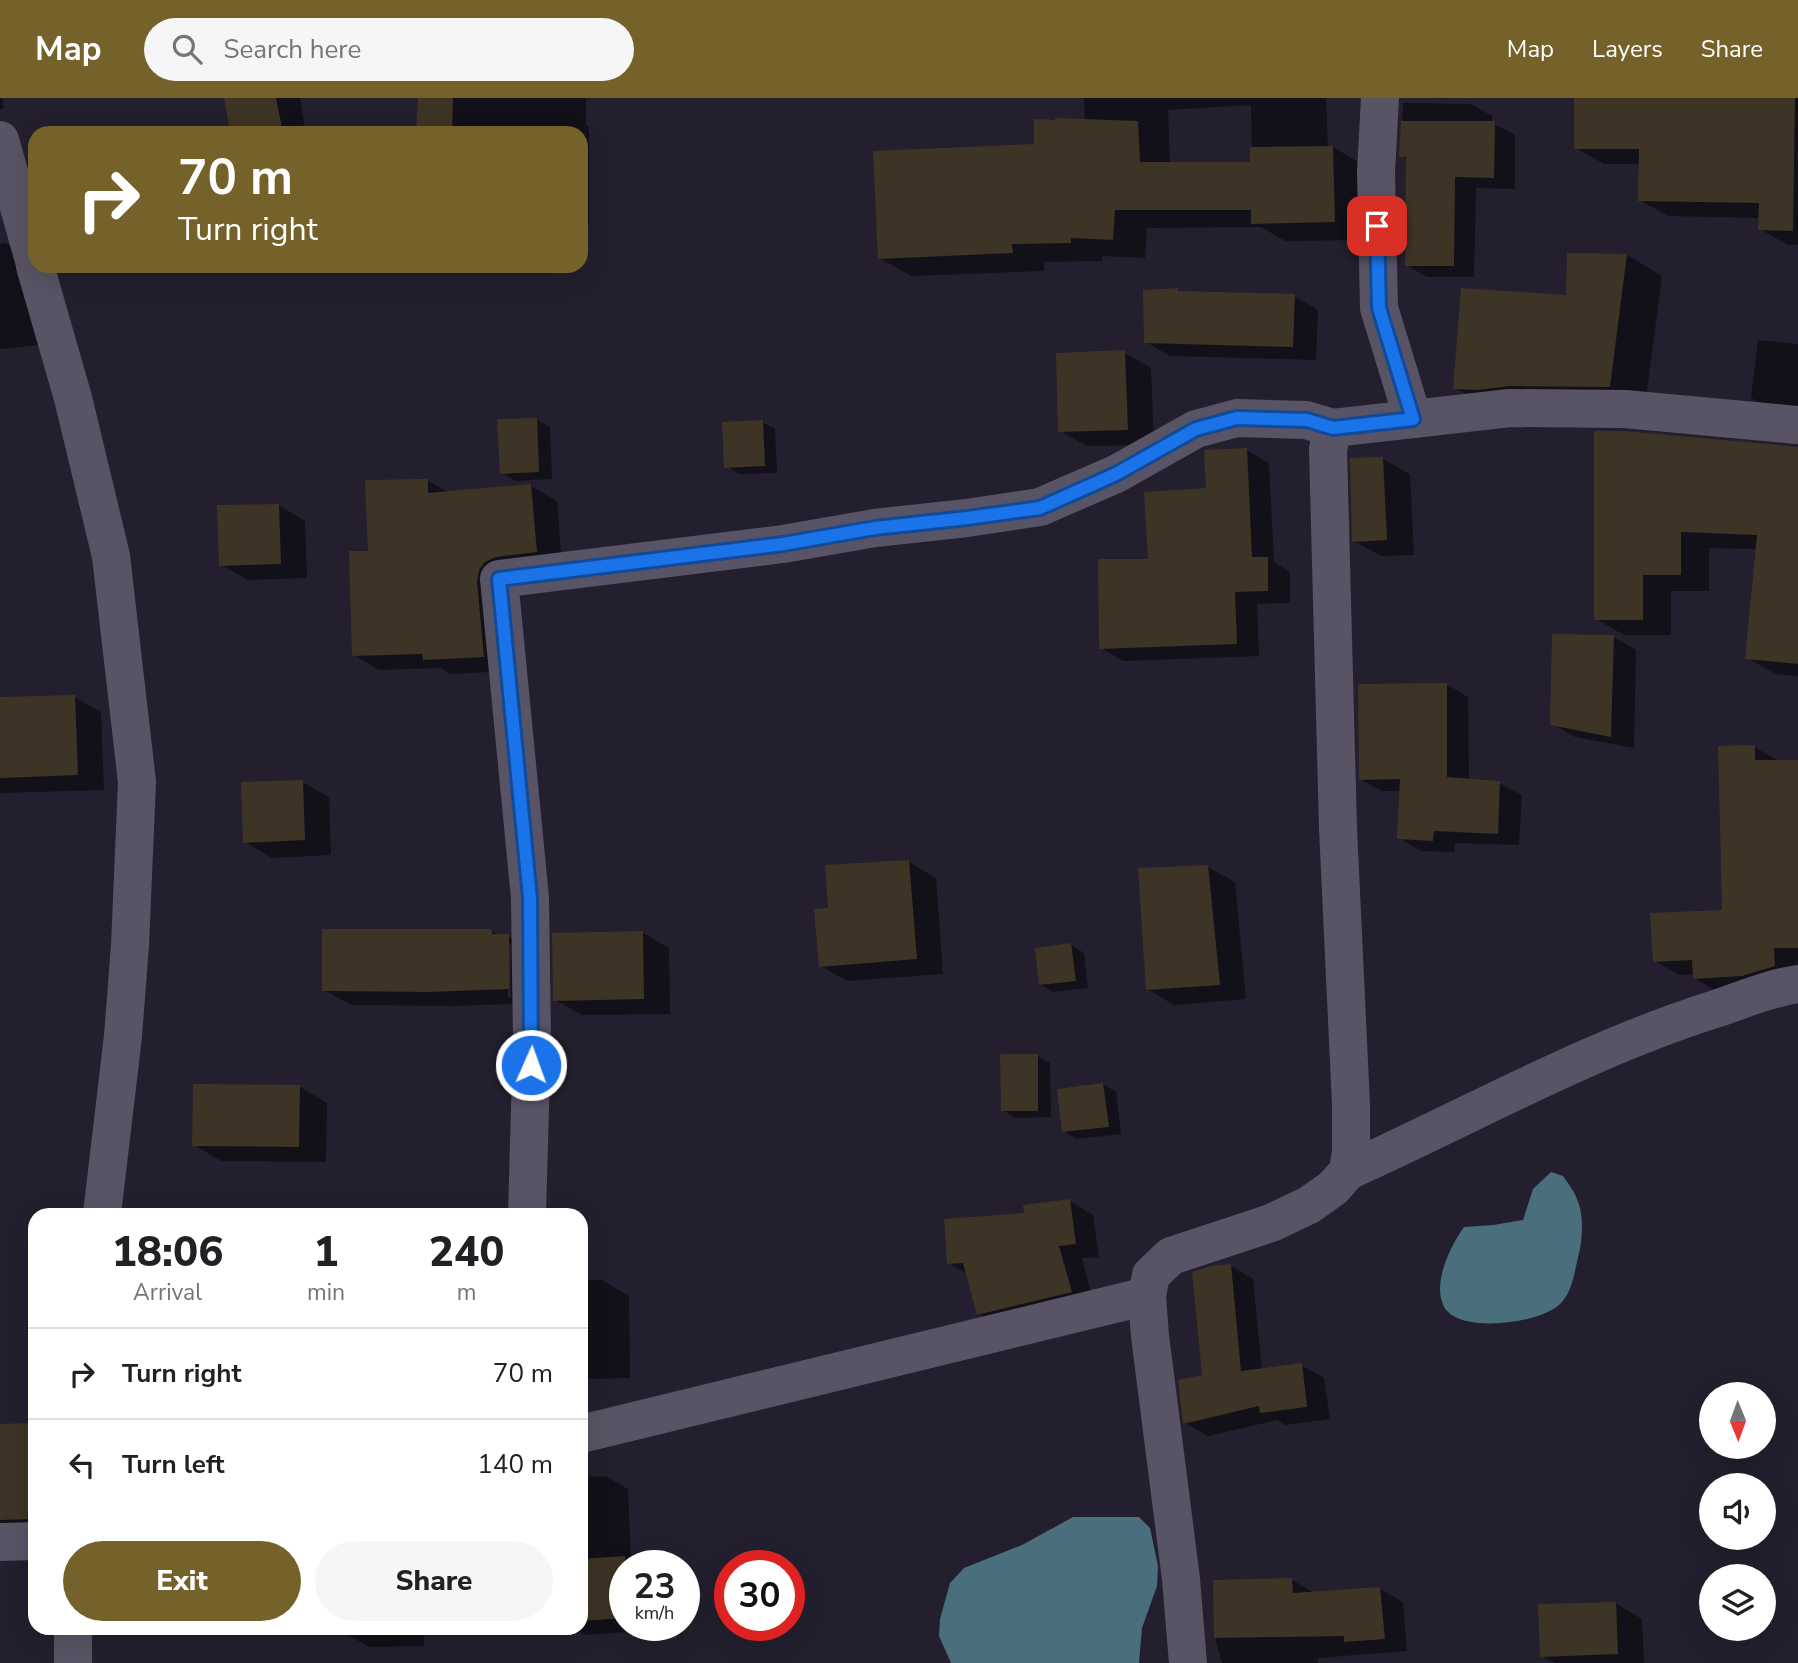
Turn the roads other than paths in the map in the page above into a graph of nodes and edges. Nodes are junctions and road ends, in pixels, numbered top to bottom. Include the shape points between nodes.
1 (1380, 98) edge
2 (0, 140) edge
3 (28, 240) edge
4 (37, 273) edge
5 (1413, 419) junction
6 (1798, 425) edge
7 (1333, 428) junction
8 (1798, 984) edge
9 (1348, 1171) junction
10 (103, 1208) edge
11 (527, 1208) edge
12 (1147, 1296) junction
13 (588, 1432) edge
14 (28, 1541) edge
15 (0, 1542) edge
16 (73, 1635) edge
17 (73, 1663) edge
18 (1188, 1663) edge

1 - 5 street via 1376,172 1379,308
2 - 3 street
4 - 10 street via 111,556 137,782 130,945
5 - 6 street via 1510,408 1625,409
5 - 7 street
7 - 9 street via 1328,449 1351,1105
7 - 11 street via 1307,420 1237,418 1196,429 1116,474 1040,508 499,579 530,898
8 - 9 street via 1654,1028
9 - 12 street via 1309,1205 1271,1223 1171,1256 1151,1275
12 - 13 street
12 - 18 street
14 - 15 street
16 - 17 street

